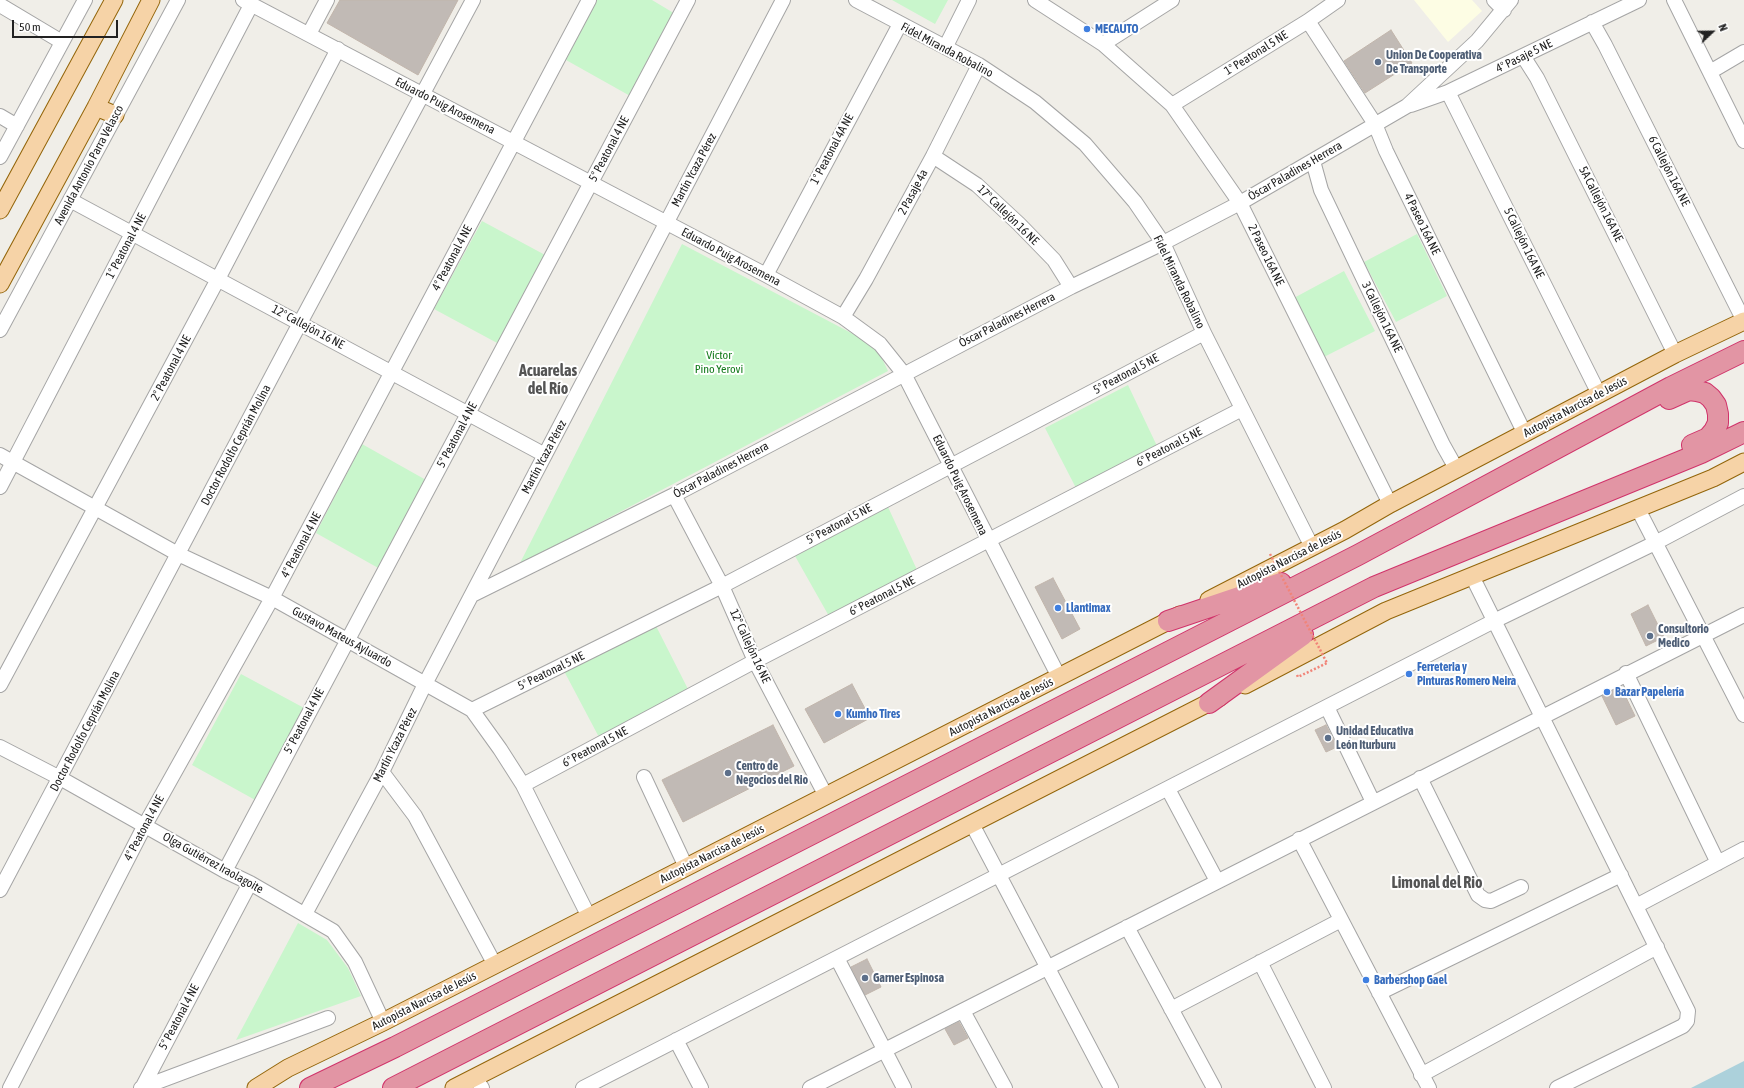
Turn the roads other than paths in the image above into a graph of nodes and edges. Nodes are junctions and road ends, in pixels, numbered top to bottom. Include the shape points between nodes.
1 (85, 0) edge
2 (114, 0) edge
3 (151, 0) edge
4 (178, 0) edge
5 (327, 0) edge
6 (473, 0) edge
7 (589, 0) edge
8 (688, 0) edge
9 (783, 0) edge
10 (856, 0) edge
11 (969, 0) edge
12 (1035, 0) edge
13 (1172, 0) edge
14 (1338, 0) edge
15 (1639, 0) edge
16 (1674, 0) edge
17 (247, 2) edge
18 (1503, 3) edge
19 (0, 4) edge
20 (1308, 21) junction
21 (1592, 22) junction
22 (900, 24) junction
23 (309, 34) junction
24 (62, 42) junction
25 (1103, 44) junction
26 (946, 46) junction
27 (338, 49) junction
28 (1744, 52) edge
29 (1524, 56) junction
30 (979, 65) junction
31 (1710, 72) junction
32 (1448, 92) junction
33 (423, 96) junction
34 (1172, 105) junction
35 (1407, 106) junction
36 (96, 107) junction
37 (0, 116) edge
38 (115, 116) junction
39 (1375, 124) junction
40 (17, 126) junction
41 (1744, 141) edge
42 (514, 142) junction
43 (933, 156) junction
44 (0, 158) edge
45 (1312, 161) junction
46 (590, 184) junction
47 (70, 200) junction
48 (1240, 203) junction
49 (0, 210) edge
50 (667, 223) junction
51 (133, 234) junction
52 (1163, 243) junction
53 (766, 275) junction
54 (218, 279) junction
55 (0, 284) edge
56 (1070, 287) junction
57 (843, 317) junction
58 (1744, 321) edge
59 (300, 323) junction
60 (0, 330) edge
61 (1204, 334) junction
62 (1744, 351) edge
63 (1675, 354) junction
64 (392, 372) junction
65 (904, 374) junction
66 (1599, 394) junction
67 (1242, 409) junction
68 (468, 413) junction
69 (1744, 432) edge
70 (1525, 434) junction
71 (1580, 435) junction
72 (0, 455) edge
73 (545, 455) junction
74 (1744, 462) edge
75 (13, 463) junction
76 (951, 466) junction
77 (1457, 470) junction
78 (0, 487) edge
79 (1607, 491) junction
80 (674, 495) junction
81 (1744, 496) edge
82 (1390, 504) junction
83 (1638, 508) junction
84 (96, 509) junction
85 (988, 541) junction
86 (1655, 543) junction
87 (1312, 547) junction
88 (178, 554) junction
89 (1344, 562) junction
90 (1472, 576) junction
91 (722, 586) junction
92 (1360, 594) junction
93 (472, 595) junction
94 (272, 598) junction
95 (1744, 615) edge
96 (1168, 621) junction
97 (1494, 621) junction
98 (1704, 635) junction
99 (348, 640) junction
100 (755, 661) junction
101 (1626, 673) junction
102 (1058, 677) junction
103 (425, 684) junction
104 (0, 685) edge
105 (1209, 703) junction
106 (1327, 707) junction
107 (472, 710) junction
108 (1744, 715) edge
109 (1542, 716) junction
110 (0, 747) edge
111 (382, 772) junction
112 (644, 777) dead end
113 (60, 778) junction
114 (1420, 778) junction
115 (523, 786) junction
116 (1168, 788) junction
117 (826, 796) junction
118 (1374, 802) junction
119 (972, 824) junction
120 (145, 825) junction
121 (1300, 840) junction
122 (1744, 849) edge
123 (1718, 863) junction
124 (686, 867) junction
125 (225, 870) junction
126 (1621, 874) junction
127 (999, 875) junction
128 (1217, 881) junction
129 (250, 883) junction
130 (1520, 887) dead end
131 (0, 890) edge
132 (1636, 906) junction
133 (305, 914) junction
134 (589, 917) junction
135 (1341, 920) junction
136 (1127, 927) junction
137 (1657, 947) junction
138 (837, 958) junction
139 (1260, 962) junction
140 (495, 965) junction
141 (1048, 967) junction
142 (1379, 993) junction
143 (1171, 1009) junction
144 (963, 1010) junction
145 (328, 1018) dead end
146 (383, 1022) junction
147 (676, 1040) junction
148 (885, 1050) junction
149 (1421, 1075) junction
150 (479, 1082) edge
151 (10, 1088) edge
152 (141, 1088) edge
153 (256, 1088) edge
154 (310, 1088) edge
155 (393, 1088) edge
156 (454, 1088) edge
157 (583, 1088) edge
158 (701, 1088) edge
159 (810, 1088) edge
160 (904, 1088) edge
161 (1005, 1088) edge
162 (1111, 1088) edge
163 (1214, 1088) edge
164 (1324, 1088) edge
165 (1429, 1088) edge
166 (1557, 1088) edge

1 - 24 street
2 - 49 main road
3 - 36 main road, Avenida Antonio Parra Velasco
4 - 38 street, Avenida Antonio Parra Velasco
5 - 23 street
6 - 33 street, Doctor Rodolfo Ceprián Molina
7 - 42 street, 4º Peatonal 4 NE
8 - 46 street, 5º Peatonal 4 NE
9 - 50 street, Martín Ycaza Pérez
10 - 22 street, Fidel Miranda Robalino
11 - 26 street
12 - 25 street, 2 Paseo 16A NE
13 - 25 street
14 - 20 street, 1º Peatonal 5 NE
15 - 21 street, 4º Pasaje 5 NE
16 - 31 street
17 - 23 street, Eduardo Puig Arosemena
17 - 51 street, 1º Peatonal 4 NE
18 - 35 street, Óscar Paladines Herrera via 1477,41
19 - 24 street
20 - 34 street, 1º Peatonal 5 NE
20 - 39 street, 4 Paseo 16A NE
21 - 29 street, 4º Pasaje 5 NE
21 - 58 street, 6 Callejón 16A NE
22 - 26 street, Fidel Miranda Robalino
22 - 53 street, 1º Peatonal 4A NE
23 - 27 street, Eduardo Puig Arosemena
24 - 40 street
25 - 34 street, 2 Paseo 16A NE
26 - 30 street, Fidel Miranda Robalino
27 - 33 street, Eduardo Puig Arosemena
27 - 54 street, 2º Peatonal 4 NE
28 - 31 street
29 - 32 street, 4º Pasaje 5 NE
29 - 63 street, 5A Callejón 16A NE
30 - 43 street, 2 Pasaje 4a
30 - 52 street, Fidel Miranda Robalino via 1035,102 1085,144 1136,202
31 - 41 street
32 - 35 street, 4º Pasaje 5 NE
32 - 66 street, 5 Callejón 16A NE
33 - 42 street, Eduardo Puig Arosemena
33 - 59 street, Doctor Rodolfo Ceprián Molina
34 - 48 street, 2 Paseo 16A NE
35 - 39 street, Óscar Paladines Herrera
36 - 38 main road
36 - 55 main road, Avenida Antonio Parra Velasco
37 - 40 street
38 - 47 street, Avenida Antonio Parra Velasco
39 - 45 street, Óscar Paladines Herrera
39 - 70 street, 4 Paseo 16A NE
40 - 44 street
42 - 46 street, Eduardo Puig Arosemena
42 - 64 street, 4º Peatonal 4 NE
43 - 56 street, 17° Callejón 16 NE via 977,185 1019,224 1054,260
43 - 57 street, 2 Pasaje 4a
45 - 48 street, Óscar Paladines Herrera
45 - 77 street, 3 Callejón 16A NE via 1321,190
46 - 50 street, Eduardo Puig Arosemena
46 - 68 street, 5º Peatonal 4 NE
47 - 51 street, 12° Callejón 16 NE
47 - 60 street, Avenida Antonio Parra Velasco
48 - 52 street, Óscar Paladines Herrera
48 - 82 street, 2 Paseo 16A NE
50 - 53 street, Eduardo Puig Arosemena
50 - 73 street, Martín Ycaza Pérez
51 - 54 street, 12° Callejón 16 NE
51 - 75 street, 1º Peatonal 4 NE
52 - 56 street, Óscar Paladines Herrera
52 - 61 street, Fidel Miranda Robalino
53 - 57 street, Eduardo Puig Arosemena
54 - 59 street, 12° Callejón 16 NE
54 - 84 street, 2º Peatonal 4 NE
56 - 65 street, Óscar Paladines Herrera
57 - 65 street, Eduardo Puig Arosemena via 880,344
58 - 63 main road, Autopista Narcisa de Jesús
59 - 64 street, 12° Callejón 16 NE
59 - 88 street, Doctor Rodolfo Ceprián Molina
61 - 67 street, Fidel Miranda Robalino
61 - 76 street, 5º Peatonal 5 NE
62 - 71 highway
63 - 66 main road, Autopista Narcisa de Jesús
64 - 68 street, 12° Callejón 16 NE
64 - 94 street, 4º Peatonal 4 NE
65 - 76 street, Eduardo Puig Arosemena
65 - 80 street, Óscar Paladines Herrera
66 - 70 main road, Autopista Narcisa de Jesús
67 - 85 street, 6º Peatonal 5 NE
67 - 87 street, Fidel Miranda Robalino
68 - 73 street, 12° Callejón 16 NE
68 - 99 street, 5º Peatonal 4 NE
69 - 79 highway via 1701,453
70 - 77 main road, Autopista Narcisa de Jesús
71 - 79 highway via 1612,430 1689,390 1705,393 1716,405 1718,423 1708,438 1632,469
71 - 89 highway
72 - 75 street, Gustavo Mateus Ayluardo
73 - 93 street, Martín Ycaza Pérez
74 - 83 main road via 1713,478
75 - 78 street, 1º Peatonal 4 NE
75 - 84 street, Gustavo Mateus Ayluardo
76 - 85 street, Eduardo Puig Arosemena
76 - 91 street, 5º Peatonal 5 NE
77 - 82 main road, Autopista Narcisa de Jesús
79 - 92 highway
80 - 91 street, 12° Callejón 16 NE
80 - 93 street, Óscar Paladines Herrera
81 - 86 street
82 - 87 main road, Autopista Narcisa de Jesús
83 - 86 street
83 - 90 main road
84 - 88 street, Gustavo Mateus Ayluardo
84 - 104 street, 2º Peatonal 4 NE
85 - 100 street, 6º Peatonal 5 NE
85 - 102 street, Eduardo Puig Arosemena
86 - 97 street
86 - 98 street
87 - 96 main road, Autopista Narcisa de Jesús
88 - 94 street, Gustavo Mateus Ayluardo
88 - 113 street, Doctor Rodolfo Ceprián Molina
89 - 96 highway
89 - 154 highway via 410,1040
90 - 97 street
90 - 105 main road via 1386,611
91 - 100 street, 12° Callejón 16 NE
91 - 107 street, 5º Peatonal 5 NE
92 - 105 highway
92 - 155 highway
93 - 103 street, Martín Ycaza Pérez
94 - 99 street, Gustavo Mateus Ayluardo
94 - 120 street, 4º Peatonal 4 NE
95 - 98 street
96 - 102 main road, Autopista Narcisa de Jesús
97 - 106 street
97 - 109 street
98 - 101 street
98 - 108 street
99 - 103 street, Gustavo Mateus Ayluardo
99 - 125 street, 5º Peatonal 4 NE
100 - 115 street, 6º Peatonal 5 NE
100 - 117 street, 12° Callejón 16 NE
101 - 109 street
101 - 123 street
102 - 117 main road, Autopista Narcisa de Jesús
103 - 107 street, Gustavo Mateus Ayluardo
103 - 111 street, Martín Ycaza Pérez
105 - 119 main road
106 - 116 street
106 - 118 street
107 - 115 street, Gustavo Mateus Ayluardo
109 - 114 street
109 - 126 street
110 - 113 street, Olga Gutiérrez Iraolagoite
111 - 133 street, Martín Ycaza Pérez
111 - 140 street via 415,816
112 - 124 street
113 - 120 street, Olga Gutiérrez Iraolagoite
113 - 131 street, Doctor Rodolfo Ceprián Molina
114 - 118 street
114 - 130 street via 1478,895 1491,901
115 - 134 street, Gustavo Mateus Ayluardo
116 - 127 street
116 - 128 street
117 - 124 main road, Autopista Narcisa de Jesús
118 - 121 street
119 - 127 street
119 - 150 main road
120 - 125 street, Olga Gutiérrez Iraolagoite
120 - 151 street, 4º Peatonal 4 NE
121 - 128 street
121 - 135 street
122 - 123 street
123 - 132 street
124 - 134 main road, Autopista Narcisa de Jesús
125 - 129 street, Olga Gutiérrez Iraolagoite
126 - 132 street
126 - 142 street
127 - 138 street
127 - 141 street
128 - 136 street
129 - 133 street, Olga Gutiérrez Iraolagoite
129 - 152 street, 5º Peatonal 4 NE
132 - 137 street
133 - 146 street, Olga Gutiérrez Iraolagoite via 333,931 355,962
134 - 140 main road, Autopista Narcisa de Jesús
135 - 139 street
135 - 142 street
136 - 141 street
136 - 143 street
137 - 149 street
137 - 166 street via 1687,1006 1687,1022
138 - 147 street
138 - 148 street
139 - 143 street
139 - 164 street
140 - 146 main road, Autopista Narcisa de Jesús
141 - 144 street
141 - 162 street
142 - 149 street
143 - 163 street
144 - 148 street
144 - 161 street
145 - 152 street
146 - 153 main road, Autopista Narcisa de Jesús via 288,1068
147 - 157 street
147 - 158 street
148 - 159 street
148 - 160 street
149 - 165 street
150 - 156 main road

